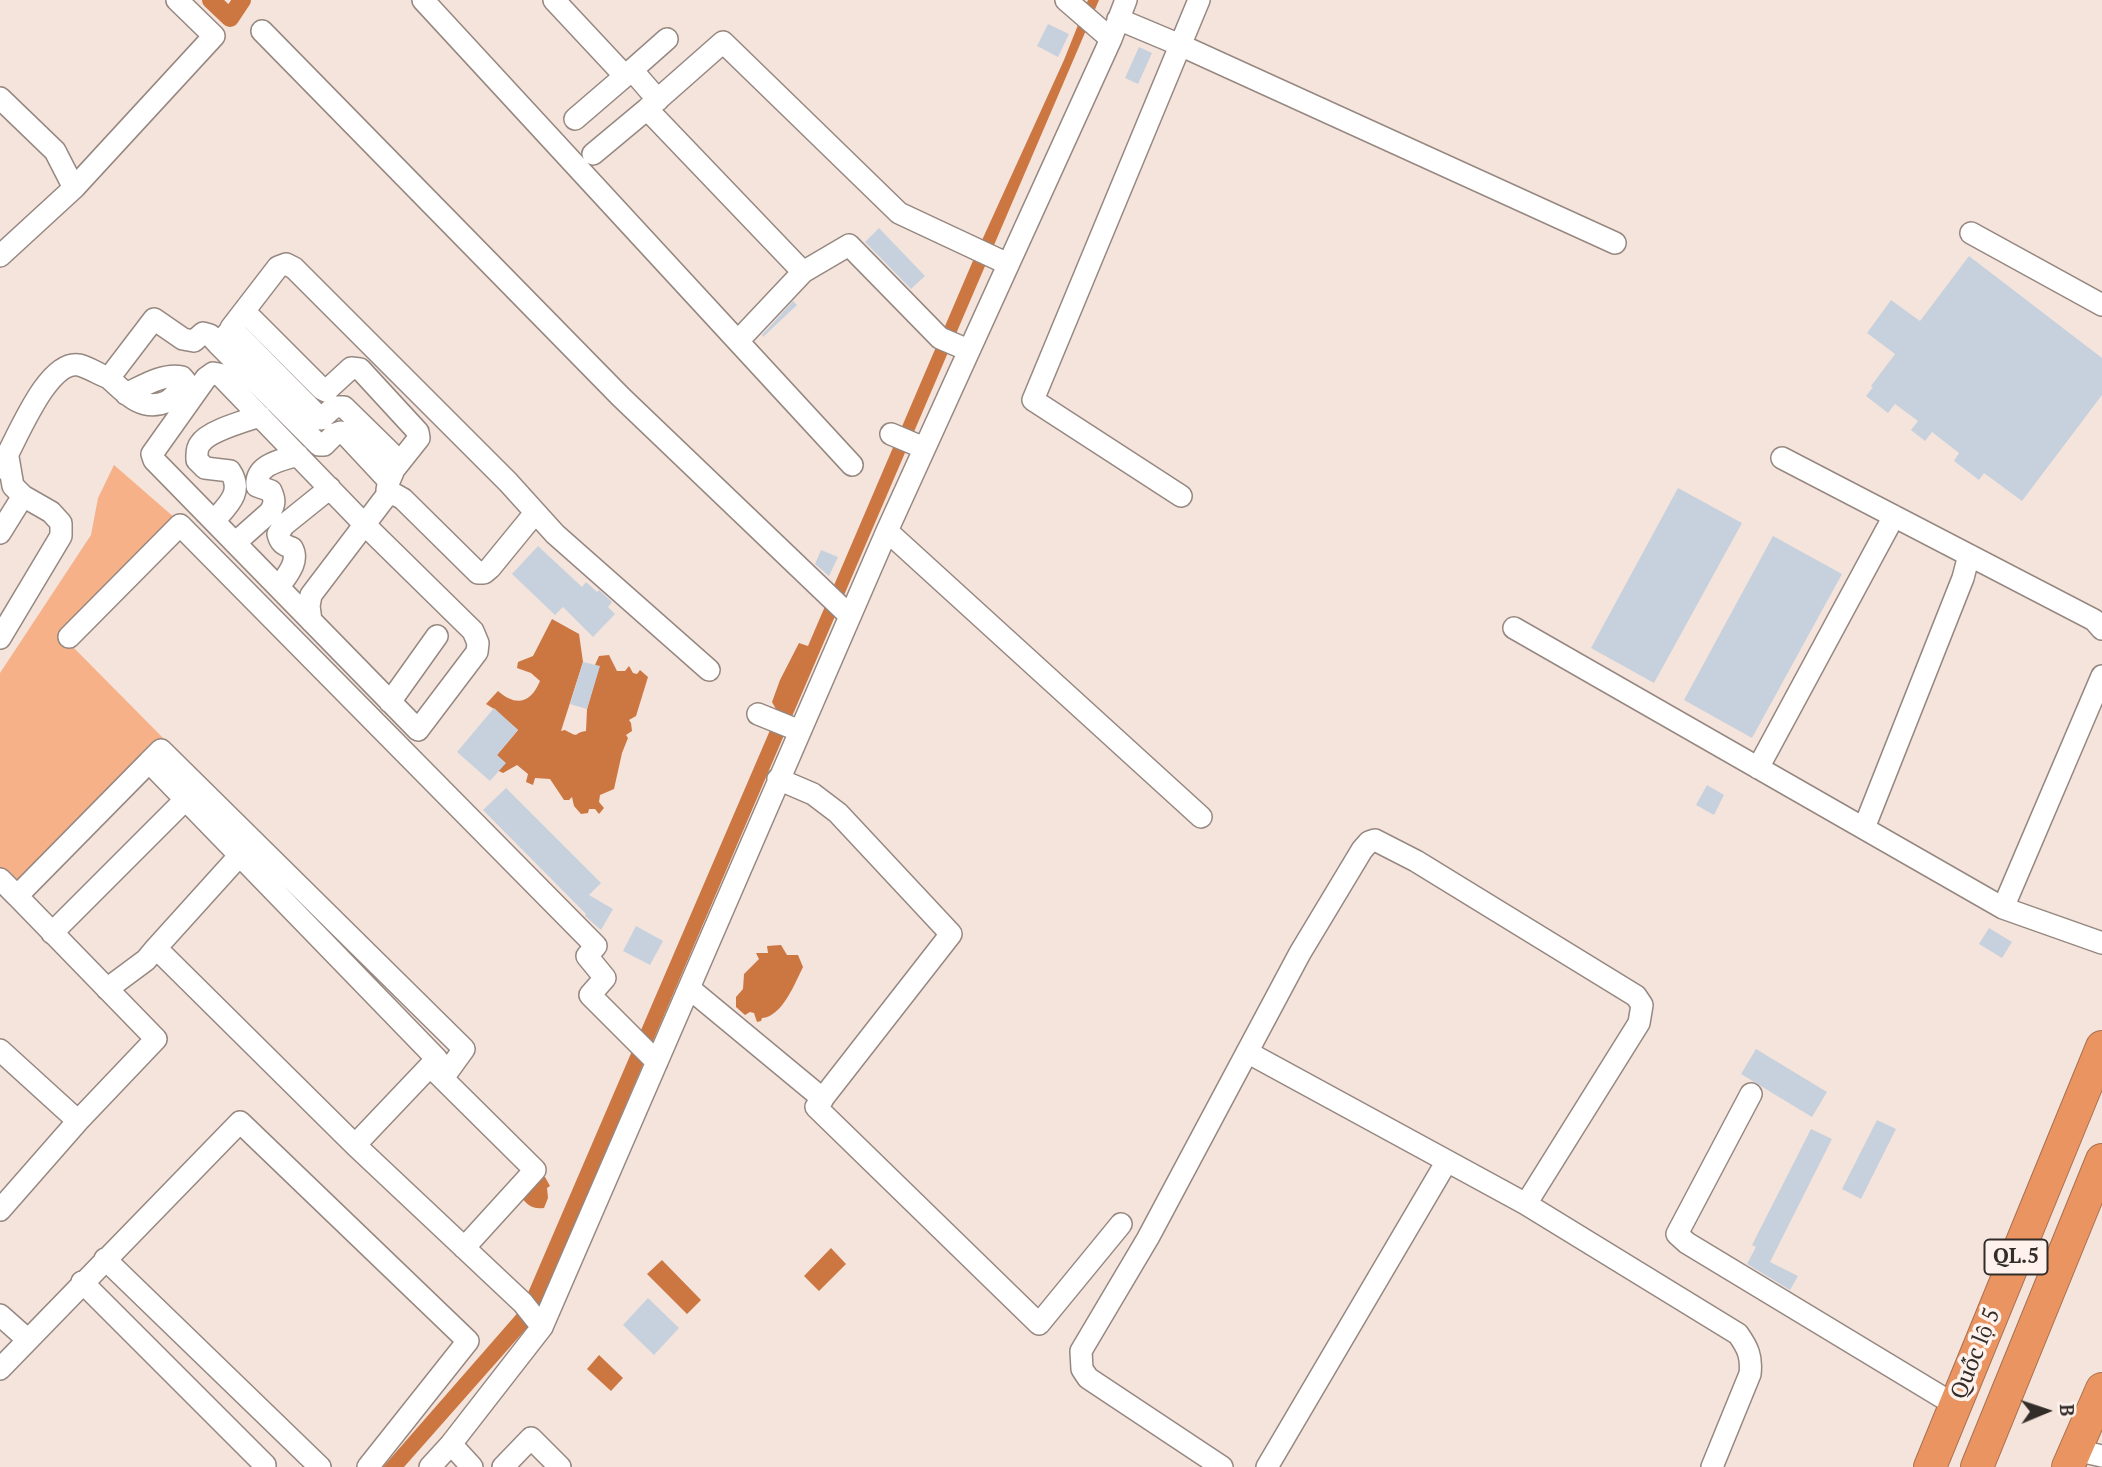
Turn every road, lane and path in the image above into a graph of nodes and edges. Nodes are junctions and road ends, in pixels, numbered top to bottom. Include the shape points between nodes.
1 (177, 0) edge
2 (423, 0) edge
3 (554, 0) edge
4 (1066, 0) edge
5 (1199, 0) edge
6 (1119, 19) edge
7 (262, 31) dead end
8 (667, 39) dead end
9 (1180, 45) junction
10 (629, 73) junction
11 (0, 98) edge
12 (653, 105) junction
13 (575, 119) dead end
14 (593, 154) dead end
15 (74, 188) junction
16 (1971, 233) dead end
17 (1615, 243) dead end
18 (0, 256) edge
19 (992, 256) junction
20 (803, 272) junction
21 (2102, 305) edge
22 (232, 328) junction
23 (738, 341) junction
24 (954, 344) junction
25 (109, 378) junction
26 (126, 394) dead end
27 (260, 416) junction
28 (298, 454) junction
29 (1782, 458) dead end
30 (4, 463) edge
31 (852, 465) dead end
32 (391, 481) junction
33 (330, 488) junction
34 (23, 496) junction
35 (1181, 496) dead end
36 (535, 513) junction
37 (1894, 516) junction
38 (214, 522) junction
39 (365, 524) junction
40 (887, 531) junction
41 (0, 533) edge
42 (235, 543) junction
43 (1969, 555) junction
44 (283, 591) junction
45 (311, 595) junction
46 (839, 605) junction
47 (311, 621) junction
48 (1514, 628) dead end
49 (2102, 629) edge
50 (437, 636) dead end
51 (69, 637) dead end
52 (0, 638) edge
53 (709, 670) dead end
54 (2102, 676) edge
55 (390, 702) junction
56 (149, 762) junction
57 (1758, 768) junction
58 (778, 779) junction
59 (186, 799) junction
60 (1201, 817) dead end
61 (1864, 828) junction
62 (240, 855) junction
63 (0, 880) edge
64 (17, 896) junction
65 (2003, 908) junction
66 (52, 933) junction
67 (2102, 943) edge
68 (156, 948) junction
69 (689, 988) junction
70 (107, 989) junction
71 (2102, 1047) edge
72 (0, 1051) edge
73 (647, 1052) junction
74 (1247, 1052) junction
75 (436, 1072) junction
76 (1751, 1094) dead end
77 (823, 1099) junction
78 (78, 1121) junction
79 (355, 1144) junction
80 (2102, 1160) edge
81 (1447, 1161) junction
82 (1525, 1203) junction
83 (0, 1210) edge
84 (1121, 1224) dead end
85 (464, 1248) junction
86 (105, 1259) junction
87 (82, 1282) junction
88 (0, 1315) edge
89 (533, 1316) junction
90 (27, 1339) junction
91 (0, 1369) edge
92 (2102, 1390) edge
93 (1955, 1405) junction
94 (289, 1438) junction
95 (451, 1444) junction
96 (2082, 1458) edge
97 (265, 1466) edge
98 (320, 1467) edge
99 (368, 1467) edge
100 (430, 1467) edge
101 (472, 1467) edge
102 (503, 1467) edge
103 (560, 1467) edge
104 (1222, 1467) edge
105 (1267, 1467) edge
106 (1712, 1467) edge
107 (1930, 1467) edge
108 (1977, 1467) edge

1 - 15 street via 214,36
2 - 23 street
3 - 10 street
4 - 6 street via 1086,17
5 - 9 street
6 - 9 street
6 - 19 street
7 - 46 street via 621,397
8 - 10 street
9 - 17 street
9 - 35 street via 1033,400
10 - 12 street
10 - 13 street
11 - 15 street via 55,151
12 - 14 street
12 - 19 street via 723,42 899,213
12 - 20 street
15 - 18 street
16 - 21 street
19 - 24 street
20 - 23 street
20 - 24 street via 849,245
22 - 25 street via 203,333 194,341 183,339 154,319
22 - 32 street via 321,419 334,407 344,407 396,460
22 - 32 street via 322,390 327,391 351,368 360,369 418,432 419,438
22 - 36 street via 278,267 294,268
23 - 31 street
24 - 40 street via 905,441
25 - 26 street
25 - 30 street via 78,365 54,375 40,392
27 - 28 street
27 - 38 street via 200,443 197,460 205,468 230,471 236,479 233,497
27 - 38 street via 213,373 152,454
28 - 33 street
28 - 42 street via 260,472 257,486 271,491 274,505
29 - 37 street
30 - 34 street via 13,486
32 - 36 street via 396,495 478,573 490,568
32 - 39 street
33 - 39 street
33 - 44 street via 278,534 295,554
34 - 41 street
34 - 52 street via 51,512 61,523 61,536
36 - 53 street
37 - 43 street
37 - 57 street
38 - 42 street
39 - 45 street
39 - 55 street via 473,631 478,643 477,652 418,730
40 - 46 street
40 - 60 street
42 - 44 street
43 - 49 street via 2094,620
43 - 61 street
44 - 45 street via 298,598
44 - 47 street
45 - 47 street
46 - 58 street via 780,723
47 - 55 street
48 - 57 street
50 - 55 street
51 - 73 street via 180,524 596,946 587,956 605,978 590,995
54 - 65 street
56 - 59 street
56 - 64 street
56 - 75 street via 160,750 464,1049
57 - 61 street
58 - 69 street
58 - 77 street via 813,794 838,813 951,934
59 - 62 street
59 - 66 street
61 - 65 street
62 - 68 street
62 - 75 street via 437,1059
63 - 64 street
64 - 66 street
65 - 67 street
66 - 70 street
68 - 70 street
68 - 79 street
69 - 73 street
69 - 77 street
70 - 78 street via 156,1039
71 - 93 highway, Quốc lộ 5 / QL.5
72 - 78 street
73 - 89 street
74 - 81 street
74 - 82 street via 1300,953 1369,842 1375,840 1416,861 1636,996 1642,1005 1639,1023
74 - 104 street via 1148,1238 1081,1351 1080,1363 1098,1386
75 - 79 street
75 - 85 street via 534,1170
76 - 93 street via 1677,1234
77 - 84 street via 816,1107 1039,1324
78 - 83 street
79 - 85 street
80 - 108 highway, Quốc lộ 5 / QL.5
81 - 82 street
81 - 105 street
82 - 106 street via 1738,1334 1748,1348 1750,1374
85 - 89 street
86 - 87 street
86 - 94 street
86 - 99 street via 240,1122 468,1341
87 - 90 street
87 - 97 street
88 - 90 street
89 - 95 street
90 - 91 street
92 - 96 highway
93 - 107 highway, Quốc lộ 5 / QL.5
94 - 97 street
94 - 98 street
95 - 100 street
95 - 101 street
102 - 103 street via 531,1438

